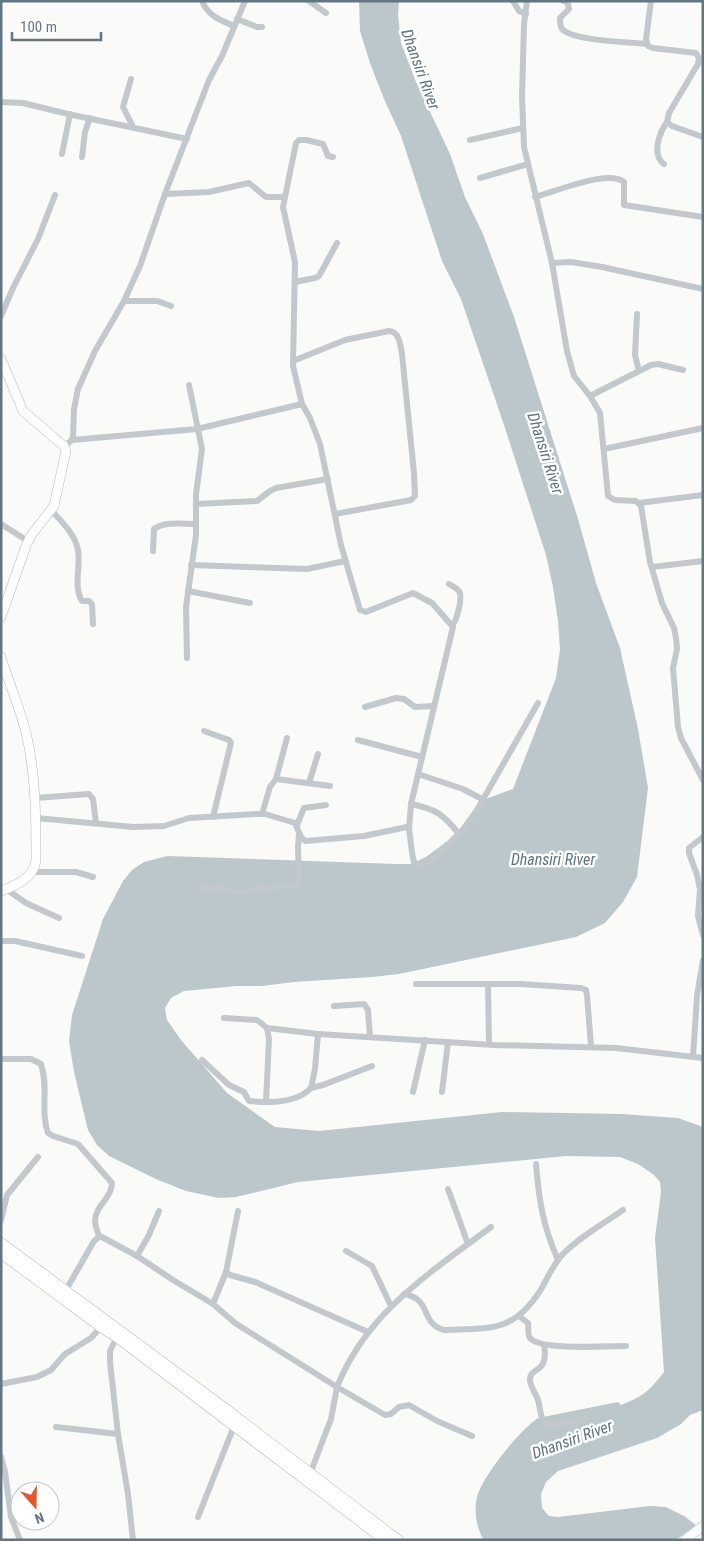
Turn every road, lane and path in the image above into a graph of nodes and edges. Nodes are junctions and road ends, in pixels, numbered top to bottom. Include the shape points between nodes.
1 (202, 1) edge
2 (245, 1) edge
3 (310, 1) edge
4 (513, 1) edge
5 (527, 1) edge
6 (563, 1) edge
7 (651, 1) edge
8 (326, 13) dead end
9 (526, 14) junction
10 (236, 23) junction
11 (262, 27) dead end
12 (646, 44) junction
13 (131, 78) dead end
14 (1, 102) edge
15 (70, 114) junction
16 (90, 118) junction
17 (667, 122) junction
18 (133, 127) junction
19 (523, 128) junction
20 (703, 137) edge
21 (187, 139) junction
22 (470, 140) dead end
23 (62, 154) dead end
24 (82, 157) dead end
25 (333, 157) dead end
26 (528, 164) junction
27 (664, 164) dead end
28 (480, 178) dead end
29 (165, 194) junction
30 (55, 195) dead end
31 (285, 197) junction
32 (535, 197) junction
33 (703, 217) edge
34 (337, 243) dead end
35 (552, 263) junction
36 (295, 282) junction
37 (703, 290) edge
38 (124, 301) junction
39 (171, 306) dead end
40 (637, 314) dead end
41 (1, 316) edge
42 (1, 359) edge
43 (293, 361) junction
44 (683, 370) dead end
45 (639, 371) junction
46 (5, 375) edge
47 (189, 384) dead end
48 (590, 396) junction
49 (302, 404) junction
50 (703, 428) edge
51 (198, 430) junction
52 (72, 440) junction
53 (64, 446) junction
54 (604, 449) junction
55 (328, 479) junction
56 (703, 495) edge
57 (638, 503) junction
58 (196, 504) junction
59 (51, 510) junction
60 (335, 514) junction
61 (1, 524) edge
62 (196, 524) junction
63 (28, 541) junction
64 (153, 551) dead end
65 (345, 561) junction
66 (703, 561) edge
67 (191, 565) junction
68 (652, 567) junction
69 (449, 584) dead end
70 (188, 591) junction
71 (250, 603) dead end
72 (1, 616) edge
73 (93, 624) dead end
74 (452, 625) junction
75 (187, 658) dead end
76 (2, 661) edge
77 (538, 704) dead end
78 (365, 706) dead end
79 (434, 706) junction
80 (204, 731) dead end
81 (287, 738) dead end
82 (358, 740) dead end
83 (318, 754) dead end
84 (422, 757) junction
85 (418, 774) junction
86 (702, 775) edge
87 (276, 779) junction
88 (309, 783) junction
89 (330, 786) dead end
90 (35, 798) junction
91 (482, 799) junction
92 (411, 804) junction
93 (326, 805) dead end
94 (262, 814) junction
95 (213, 816) junction
96 (36, 818) junction
97 (96, 824) junction
98 (297, 825) junction
99 (409, 829) junction
100 (300, 833) junction
101 (459, 834) junction
102 (703, 837) edge
103 (32, 872) junction
104 (93, 877) dead end
105 (203, 886) dead end
106 (4, 890) edge
107 (59, 918) dead end
108 (703, 935) edge
109 (1, 941) edge
110 (82, 956) dead end
111 (703, 960) edge
112 (416, 984) dead end
113 (488, 984) junction
114 (701, 988) edge
115 (334, 1006) dead end
116 (224, 1018) dead end
117 (267, 1028) junction
118 (318, 1034) junction
119 (370, 1037) junction
120 (425, 1040) junction
121 (448, 1042) junction
122 (489, 1044) junction
123 (591, 1046) junction
124 (693, 1057) junction
125 (703, 1058) edge
126 (1, 1060) edge
127 (202, 1060) dead end
128 (372, 1066) dead end
129 (311, 1088) junction
130 (413, 1092) dead end
131 (442, 1092) dead end
132 (266, 1102) junction
133 (38, 1157) dead end
134 (536, 1164) dead end
135 (448, 1189) dead end
136 (623, 1210) dead end
137 (158, 1211) dead end
138 (238, 1211) dead end
139 (1, 1220) edge
140 (491, 1227) dead end
141 (99, 1237) junction
142 (1, 1243) edge
143 (468, 1244) junction
144 (346, 1251) dead end
145 (1, 1253) edge
146 (137, 1256) junction
147 (558, 1260) junction
148 (226, 1272) junction
149 (66, 1290) junction
150 (404, 1294) junction
151 (214, 1304) junction
152 (391, 1306) junction
153 (519, 1316) junction
154 (101, 1327) junction
155 (368, 1332) junction
156 (117, 1337) junction
157 (544, 1345) junction
158 (626, 1346) dead end
159 (1, 1384) edge
160 (338, 1387) junction
161 (584, 1418) dead end
162 (234, 1426) junction
163 (56, 1427) dead end
164 (118, 1434) junction
165 (472, 1436) dead end
166 (1, 1457) edge
167 (310, 1474) junction
168 (198, 1517) dead end
169 (703, 1526) edge
170 (20, 1540) edge
171 (133, 1540) edge
172 (385, 1540) edge
173 (398, 1540) edge
174 (685, 1540) edge

1 - 10 street via 213,17
2 - 10 street
3 - 8 street
4 - 9 street via 519,11
5 - 9 street
6 - 12 street via 569,6 560,18 564,30 589,38
7 - 12 street
9 - 19 street
10 - 11 street
10 - 21 street via 211,75
12 - 17 street via 653,48 696,53 699,58
13 - 18 street via 123,107
14 - 15 street via 23,103
15 - 16 street
15 - 23 street
16 - 18 street
16 - 24 street
17 - 20 street
17 - 27 street via 658,146 658,156
18 - 21 street
19 - 22 street
19 - 26 street
21 - 29 street
25 - 31 street via 328,156 323,144 298,140
26 - 28 street
26 - 32 street
29 - 31 street via 209,192 249,183 266,197
29 - 38 street via 142,262
30 - 41 street
31 - 36 street via 283,207 294,254
32 - 33 street via 601,178 619,179 624,182 624,205
32 - 35 street
34 - 36 street via 319,276
35 - 37 street via 571,262 602,267
35 - 48 street via 574,376
36 - 43 street
38 - 39 street via 157,301
38 - 52 street via 95,351 78,389
40 - 45 street via 635,352
42 - 46 street
43 - 49 street
43 - 60 street via 351,339 389,331 398,335 415,496 411,500
44 - 45 street via 654,364
45 - 48 street
46 - 53 street via 23,410
47 - 51 street
48 - 54 street via 600,413
49 - 51 street
49 - 55 street via 320,444
50 - 54 street
51 - 52 street
51 - 58 street via 202,449
52 - 53 street
53 - 59 street via 66,451
54 - 57 street via 608,496
55 - 58 street via 276,488 257,502
55 - 60 street
56 - 57 street
57 - 68 street
58 - 62 street
59 - 63 street
59 - 73 street via 77,546 80,597 92,604
60 - 65 street
61 - 63 street
62 - 64 street via 159,525 154,529
62 - 67 street
63 - 72 street
65 - 67 street via 307,569
65 - 74 street via 362,612 413,593 432,603
66 - 68 street
67 - 70 street
68 - 86 street via 676,638 673,668 678,727
69 - 74 street via 460,595 457,619
70 - 71 street
70 - 75 street
74 - 79 street
76 - 90 street via 27,736
77 - 91 street
78 - 79 street via 396,698 404,699 412,706
79 - 84 street
80 - 95 street via 231,743
81 - 87 street
82 - 84 street
83 - 88 street
84 - 85 street
85 - 91 street
85 - 92 street
87 - 88 street
87 - 94 street via 270,787
88 - 89 street
90 - 96 street
90 - 97 street via 89,794 93,799
91 - 101 street
92 - 99 street
92 - 101 street via 435,811
93 - 98 street via 304,808
94 - 95 street
94 - 98 street
95 - 97 street via 156,826
96 - 97 street
96 - 103 street via 36,860
98 - 100 street
99 - 100 street via 305,841
99 - 101 street via 413,860 417,866 433,859
100 - 105 street via 299,884 240,892
102 - 108 street via 689,848 689,853 700,889 698,916
103 - 104 street via 76,872
103 - 106 street via 20,883
106 - 107 street
109 - 110 street via 15,941
111 - 114 street
112 - 113 street
113 - 122 street
113 - 123 street via 586,990
114 - 124 street
115 - 119 street via 364,1004 368,1010
116 - 117 street via 257,1020
117 - 118 street
117 - 132 street
118 - 119 street
118 - 129 street
119 - 120 street
120 - 121 street
120 - 130 street
121 - 122 street
121 - 131 street
122 - 123 street
123 - 124 street
124 - 125 street
126 - 141 street via 31,1059 40,1064 48,1133 78,1144 112,1183 110,1193 96,1215
127 - 132 street via 229,1085 244,1092 247,1100
128 - 129 street
129 - 132 street via 282,1101
133 - 139 street via 7,1195
134 - 147 street via 541,1214
135 - 143 street
136 - 147 street via 582,1237
137 - 146 street
138 - 148 street
140 - 143 street
141 - 146 street
141 - 149 street
142 - 149 main road
143 - 150 street
144 - 152 street via 372,1266
145 - 154 main road
146 - 151 street
147 - 153 street via 530,1306
148 - 151 street
148 - 155 street
149 - 167 main road
150 - 152 street
150 - 153 street via 417,1298 431,1322 444,1330 503,1325
151 - 160 street via 236,1323
152 - 155 street
153 - 157 street via 528,1323 532,1340
154 - 156 main road
154 - 159 street via 91,1338 65,1354 51,1370
155 - 160 street via 351,1357
156 - 162 main road
156 - 164 street via 110,1351
157 - 158 street
157 - 161 street via 544,1364 530,1380 543,1420 557,1425
160 - 165 street via 385,1415 409,1405
160 - 167 street
162 - 168 street
162 - 172 main road
163 - 164 street
164 - 171 street
166 - 170 street via 11,1517
167 - 173 main road
169 - 174 street

